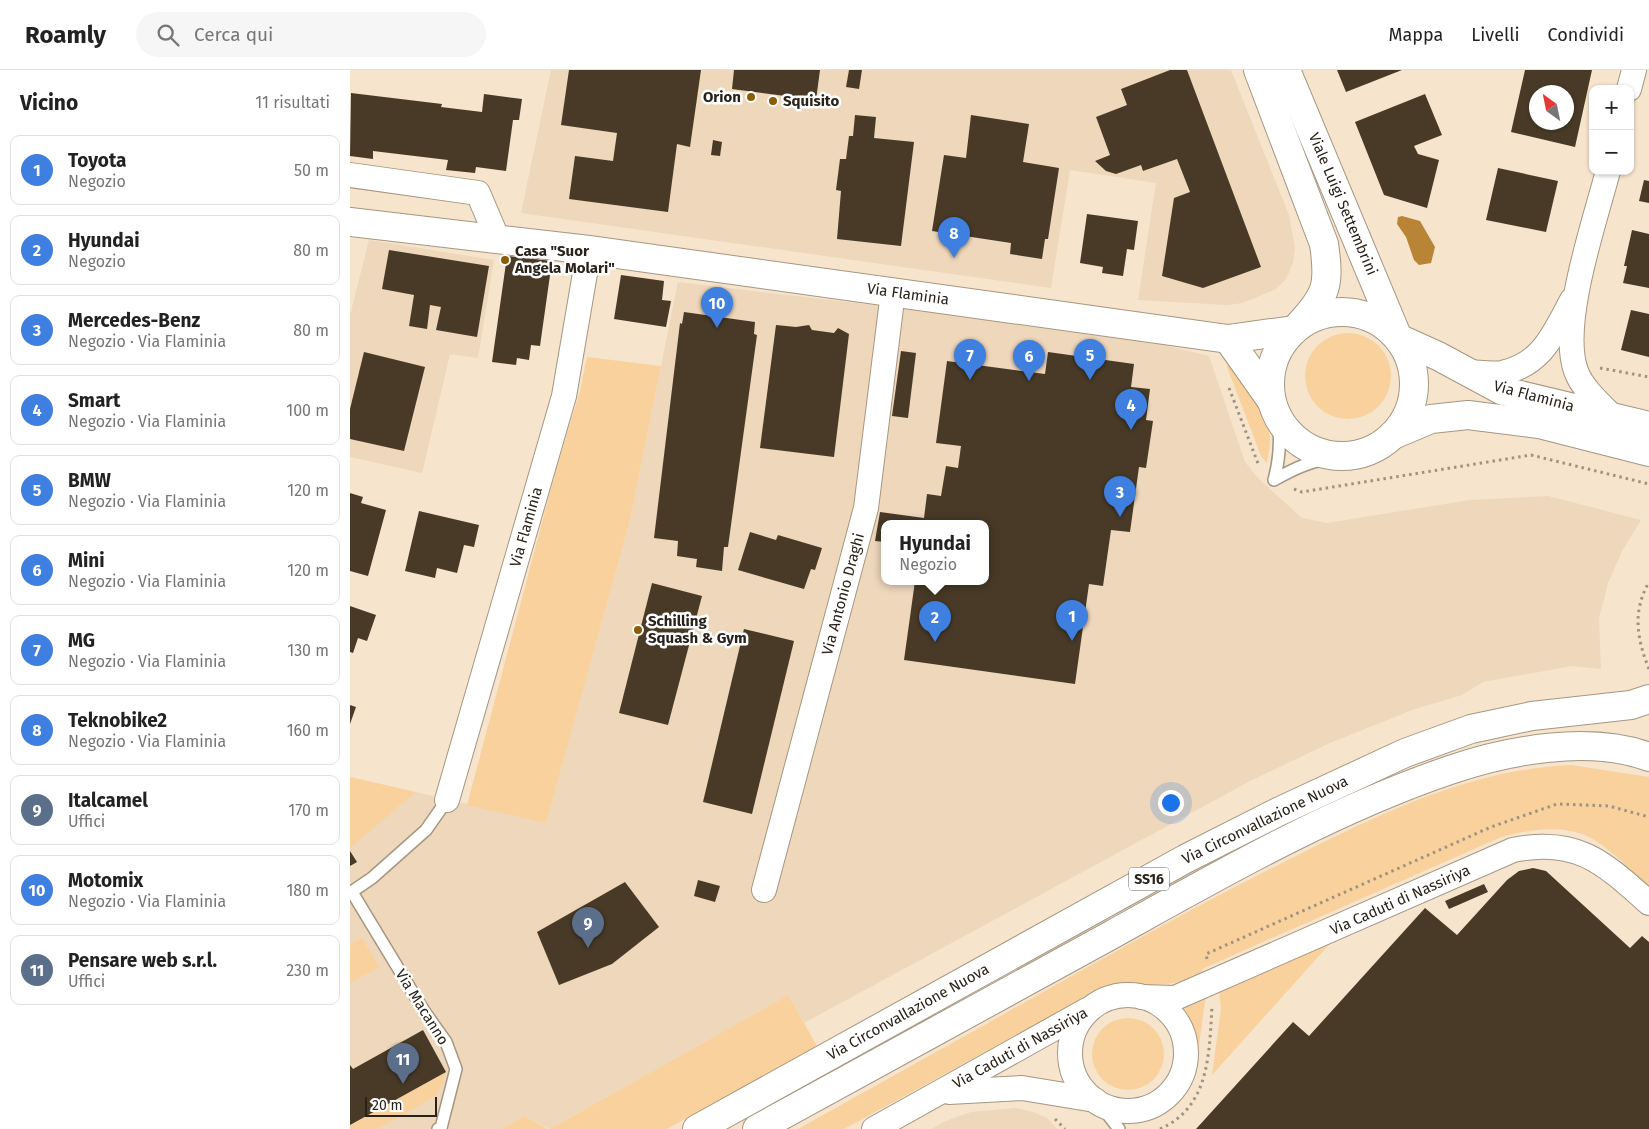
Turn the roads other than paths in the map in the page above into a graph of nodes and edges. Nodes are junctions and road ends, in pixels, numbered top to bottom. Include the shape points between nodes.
1 (1258, 70) edge
2 (1286, 70) edge
3 (1634, 70) edge
4 (1630, 85) edge
5 (350, 175) edge
6 (1607, 175) edge
7 (350, 222) edge
8 (498, 240) junction
9 (589, 250) junction
10 (893, 292) junction
11 (1576, 294) junction
12 (1294, 330) junction
13 (1398, 338) junction
14 (1228, 339) junction
15 (1464, 372) junction
16 (1274, 409) junction
17 (1612, 416) junction
18 (1649, 426) edge
19 (1393, 435) junction
20 (1649, 452) edge
21 (1337, 457) junction
22 (1649, 699) edge
23 (1649, 757) edge
24 (447, 800) joint
25 (764, 890) dead end
26 (351, 892) edge
27 (1649, 903) edge
28 (1142, 997) junction
29 (1100, 1003) junction
30 (940, 1093) junction
31 (1096, 1101) junction
32 (438, 1129) edge
33 (697, 1129) edge
34 (758, 1129) edge
35 (874, 1129) edge
36 (1119, 1129) edge

1 - 12 main road, Viale Luigi Settembrini via 1324,244 1328,273 1323,294 1315,308
2 - 13 main road, Viale Luigi Settembrini
3 - 4 street
5 - 8 street via 478,193
6 - 11 street
7 - 8 main road, Via Flaminia
8 - 9 main road, Via Flaminia
9 - 10 main road, Via Flaminia
9 - 24 street, Via Flaminia via 564,396
10 - 14 main road, Via Flaminia
10 - 25 street, Via Antonio Draghi via 866,508
11 - 15 street via 1546,348 1525,364 1501,373
11 - 17 street via 1572,353 1576,372 1592,396
12 - 13 main road, Via Flaminia via 1314,317 1337,312 1361,314 1382,324
12 - 14 main road, Via Flaminia
12 - 16 main road, Via Flaminia via 1277,353 1272,366 1269,381
13 - 15 main road, Via Flaminia
13 - 19 main road, Via Flaminia via 1409,356 1414,390 1411,408
14 - 16 main road, Via Flaminia
15 - 17 main road, Via Flaminia via 1503,391
16 - 21 main road, Via Flaminia via 1288,434 1319,453
16 - 21 lane via 1280,445 1280,460 1274,480 1301,465
17 - 18 main road, Via Flaminia
19 - 20 main road, Via Flaminia via 1432,418 1468,415 1539,424
19 - 21 main road, Via Flaminia via 1368,452
22 - 33 main road, Via Circonvallazione Nuova / SS16 via 1631,705 1532,716 1470,729 1405,753 1185,859
23 - 34 main road, Via Circonvallazione Nuova / SS16 via 1602,748 1564,747 1510,753 1450,770 1353,809 1193,890
24 - 26 lane, Via Macanno via 426,830
26 - 32 lane, Via Macanno via 446,1042 456,1069 441,1128
27 - 28 street, Via Caduti di Nassiriya via 1590,855 1563,846 1538,845 1513,850 1175,998
28 - 29 street, Via Caduti di Nassiriya via 1119,996
28 - 31 street, Via Caduti di Nassiriya via 1164,1007 1180,1027 1186,1051 1183,1072 1169,1094 1145,1109 1123,1111
29 - 30 street, Via Caduti di Nassiriya
29 - 31 street, Via Caduti di Nassiriya via 1079,1024 1071,1052 1077,1079
30 - 31 street, Via Caduti di Nassiriya via 1022,1088
30 - 35 street, Via Caduti di Nassiriya
31 - 36 lane

